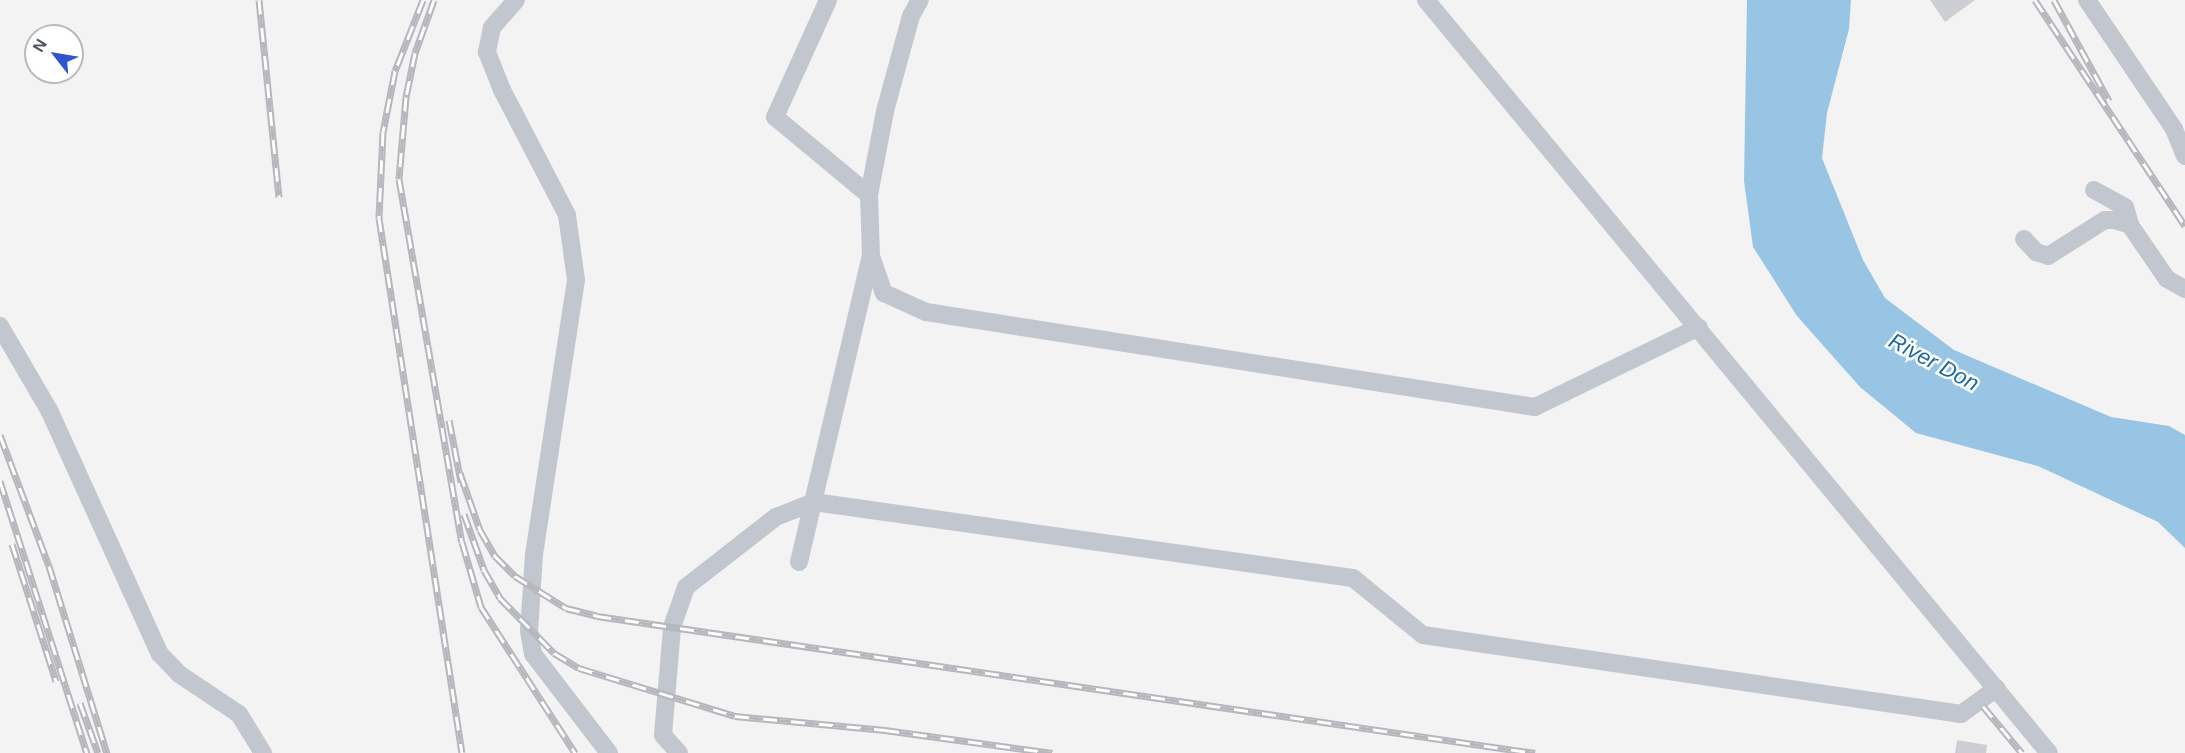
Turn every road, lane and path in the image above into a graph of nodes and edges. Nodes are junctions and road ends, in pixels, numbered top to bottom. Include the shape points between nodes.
1 (516, 0) edge
2 (828, 0) edge
3 (920, 0) edge
4 (1426, 0) edge
5 (2087, 0) edge
6 (2185, 156) edge
7 (2094, 190) dead end
8 (869, 195) junction
9 (2130, 225) junction
10 (2024, 239) dead end
11 (871, 256) junction
12 (2185, 288) edge
13 (0, 326) edge
14 (1699, 327) junction
15 (814, 502) junction
16 (799, 562) dead end
17 (1997, 688) junction
18 (263, 753) edge
19 (609, 753) edge
20 (679, 753) edge
21 (2049, 753) edge

1 - 19 lane via 492,28 487,52 502,90 567,215 576,280 534,554 530,631 533,654
2 - 8 lane via 775,117
3 - 8 lane via 910,16 888,100
4 - 14 lane
5 - 6 lane via 2174,129
7 - 9 lane via 2125,207
8 - 11 lane
9 - 10 lane via 2105,220 2048,256 2036,252
9 - 12 lane via 2167,279
11 - 14 lane via 884,293 926,312 1535,407
11 - 15 lane
13 - 18 lane via 50,412 160,654 179,674 238,714
14 - 17 lane
15 - 16 lane
15 - 17 lane via 1353,578 1422,635 1961,714
15 - 20 lane via 776,517 686,587 672,627 663,735
17 - 21 lane

